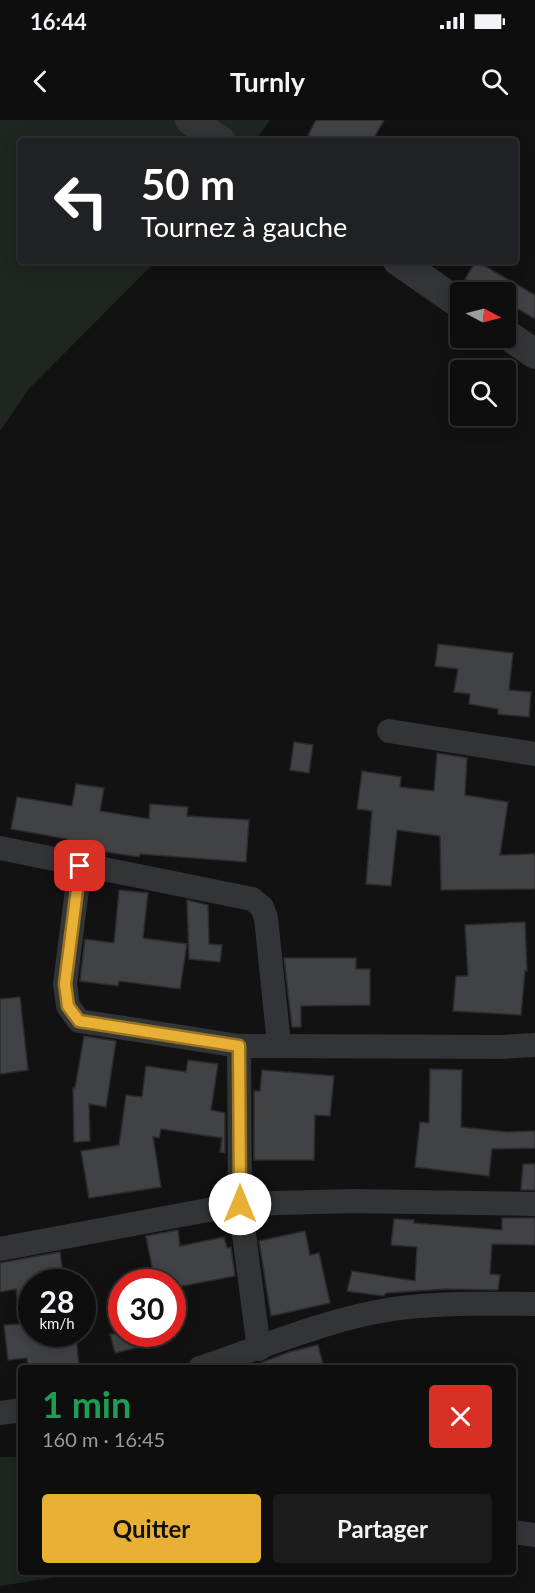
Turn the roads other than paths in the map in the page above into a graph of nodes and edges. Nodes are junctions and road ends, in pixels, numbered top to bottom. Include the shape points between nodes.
1 (190, 120) edge
2 (217, 138) edge
3 (402, 264) edge
4 (450, 296) edge
5 (516, 341) edge
6 (535, 354) edge
7 (390, 731) dead end
8 (535, 754) edge
9 (0, 848) edge
10 (80, 866) junction
11 (279, 1044) junction
12 (535, 1045) edge
13 (239, 1046) junction
14 (240, 1204) junction
15 (535, 1204) edge
16 (0, 1249) edge
17 (535, 1304) edge
18 (258, 1349) junction
19 (209, 1365) edge
20 (18, 1410) edge
21 (0, 1413) edge
22 (516, 1532) edge
23 (535, 1535) edge

1 - 2 street
3 - 4 street
5 - 6 street
7 - 8 street
9 - 10 street
10 - 11 street via 252,898 262,907 266,918
10 - 13 street via 65,984 68,1006 79,1021
11 - 12 street
11 - 13 street
13 - 14 street
14 - 15 street
14 - 16 street
14 - 18 street
17 - 18 street via 394,1309 344,1320
18 - 19 street
20 - 21 street
22 - 23 street

